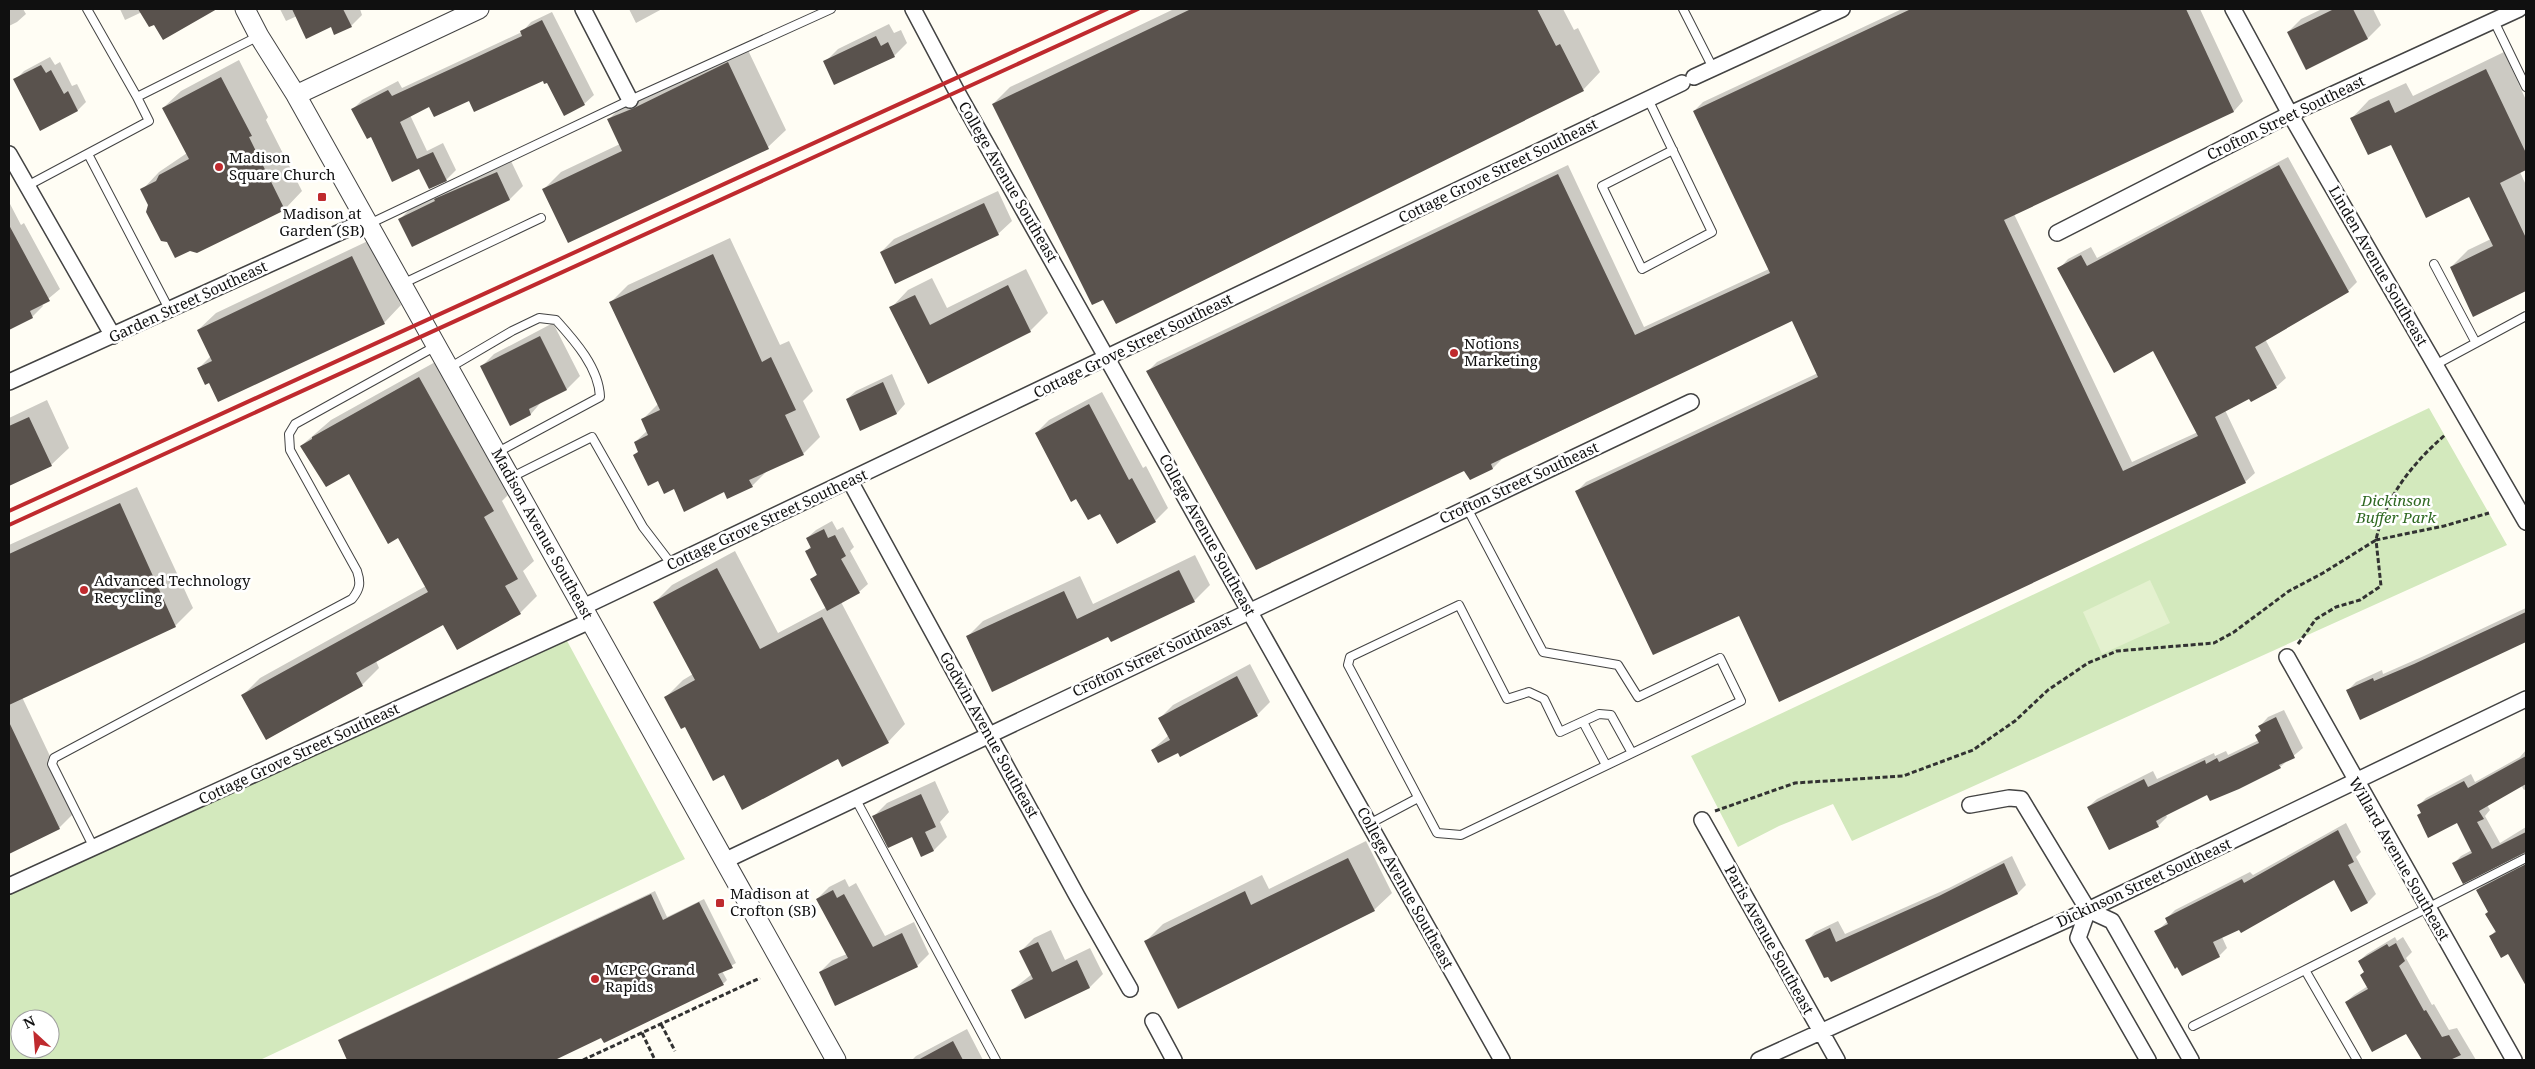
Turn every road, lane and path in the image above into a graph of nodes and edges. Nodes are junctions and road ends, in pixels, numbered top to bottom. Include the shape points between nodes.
1 (87, 9) edge
2 (245, 9) edge
3 (479, 9) edge
4 (583, 9) edge
5 (832, 9) edge
6 (913, 9) edge
7 (1683, 9) edge
8 (1842, 9) edge
9 (2233, 9) edge
10 (2519, 9) edge
11 (2494, 21) junction
12 (259, 36) junction
13 (1713, 68) junction
14 (2526, 87) edge
15 (296, 94) junction
16 (137, 97) junction
17 (1648, 99) junction
18 (630, 100) junction
19 (2290, 114) junction
20 (1673, 150) junction
21 (9, 154) edge
22 (88, 154) junction
23 (27, 186) junction
24 (541, 218) dead end
25 (368, 222) junction
26 (2056, 232) dead end
27 (2434, 264) dead end
28 (402, 284) junction
29 (170, 310) junction
30 (2526, 316) edge
31 (113, 336) junction
32 (2476, 343) junction
33 (436, 345) junction
34 (1108, 358) junction
35 (2435, 365) junction
36 (449, 368) junction
37 (9, 382) edge
38 (1690, 402) dead end
39 (2445, 435) dead end
40 (496, 453) junction
41 (510, 478) junction
42 (850, 481) junction
43 (1467, 508) junction
44 (2489, 513) dead end
45 (2526, 522) edge
46 (2376, 540) junction
47 (672, 565) junction
48 (1249, 610) junction
49 (586, 614) junction
50 (2287, 657) joint
51 (2526, 699) edge
52 (1583, 722) junction
53 (989, 734) junction
54 (1632, 753) junction
55 (1606, 765) junction
56 (2356, 782) junction
57 (855, 798) junction
58 (1418, 798) junction
59 (1970, 805) dead end
60 (1702, 820) joint
61 (1369, 824) junction
62 (94, 848) junction
63 (2526, 858) edge
64 (724, 861) junction
65 (9, 886) edge
66 (2427, 908) junction
67 (2088, 910) junction
68 (2305, 970) junction
69 (760, 978) dead end
70 (1130, 989) dead end
71 (1153, 1021) dead end
72 (661, 1024) junction
73 (2194, 1026) dead end
74 (1821, 1032) junction
75 (642, 1033) junction
76 (675, 1051) dead end
77 (583, 1060) edge
78 (655, 1060) edge
79 (836, 1060) edge
80 (996, 1060) edge
81 (1174, 1060) edge
82 (1502, 1060) edge
83 (1759, 1060) edge
84 (1837, 1060) edge
85 (2148, 1060) edge
86 (2191, 1060) edge
87 (2357, 1060) edge
88 (2514, 1060) edge

1 - 16 lane
2 - 12 street, Madison Avenue Southeast
3 - 15 street
4 - 18 street
5 - 18 lane
6 - 34 street, College Avenue Southeast
7 - 13 lane
8 - 13 street, Cottage Grove Street Southeast
9 - 19 street, Linden Avenue Southeast
10 - 11 street, Crofton Street Southeast
11 - 14 lane
11 - 19 street, Crofton Street Southeast
12 - 15 street, Madison Avenue Southeast
12 - 16 lane
13 - 17 street, Cottage Grove Street Southeast
15 - 25 street, Madison Avenue Southeast
16 - 22 lane via 149,122
17 - 20 lane
17 - 34 street, Cottage Grove Street Southeast
18 - 25 lane
19 - 26 street, Crofton Street Southeast
19 - 35 street, Linden Avenue Southeast
20 - 20 lane via 1712,232 1642,269 1602,186
21 - 23 street
22 - 23 lane
22 - 29 lane
23 - 31 street
24 - 28 lane
25 - 28 street, Madison Avenue Southeast
25 - 29 street, Garden Street Southeast
27 - 32 lane
28 - 33 street, Madison Avenue Southeast
29 - 31 street, Garden Street Southeast
30 - 32 lane
31 - 37 street, Garden Street Southeast
32 - 35 lane
33 - 36 street, Madison Avenue Southeast
33 - 62 lane via 295,424 289,434 290,450 357,571 359,590 352,599 54,758 52,764 58,778
34 - 42 street, Cottage Grove Street Southeast
34 - 48 street, College Avenue Southeast
35 - 45 street, Linden Avenue Southeast
36 - 40 street, Madison Avenue Southeast
36 - 40 lane via 539,318 556,320 575,341 600,383 600,397
38 - 43 street, Crofton Street Southeast
39 - 46 path via 2406,474 2380,522
40 - 41 street, Madison Avenue Southeast
41 - 47 lane via 592,437 643,527
41 - 49 street, Madison Avenue Southeast
42 - 47 street, Cottage Grove Street Southeast
42 - 53 street, Godwin Avenue Southeast
43 - 48 street, Crofton Street Southeast
43 - 54 lane via 1543,652 1618,665 1638,697 1720,658 1740,700
44 - 46 path
46 - 50 path via 2381,586 2360,600 2336,607 2316,619
46 - 60 path via 2289,591 2214,643 2116,651 2088,662 2048,690 2015,721 1972,750 1903,776 1795,783 1718,808
47 - 49 street, Cottage Grove Street Southeast
48 - 53 street, Crofton Street Southeast
48 - 61 street, College Avenue Southeast
49 - 62 street, Cottage Grove Street Southeast
49 - 64 street, Madison Avenue Southeast
50 - 56 street, Willard Avenue Southeast
51 - 56 street, Dickinson Street Southeast
52 - 54 lane via 1599,714 1611,714
52 - 55 lane
52 - 58 lane via 1560,732 1544,699 1529,692 1507,699 1459,605 1350,657 1348,665
53 - 57 street, Crofton Street Southeast
53 - 70 street, Godwin Avenue Southeast
54 - 55 lane
55 - 58 lane via 1461,835 1437,833
56 - 66 street, Willard Avenue Southeast
56 - 67 street, Dickinson Street Southeast
57 - 64 street, Crofton Street Southeast
57 - 80 lane
58 - 61 lane
59 - 67 street via 2021,799
60 - 74 street, Paris Avenue Southeast
61 - 82 street, College Avenue Southeast
62 - 65 street, Cottage Grove Street Southeast
63 - 66 lane
64 - 79 street, Madison Avenue Southeast
66 - 68 lane
66 - 88 street, Willard Avenue Southeast
67 - 74 street, Dickinson Street Southeast
67 - 85 street via 2078,938
67 - 86 street via 2112,921
68 - 73 lane
68 - 87 lane
69 - 72 path
71 - 81 street
72 - 75 path
72 - 76 path
74 - 83 street, Dickinson Street Southeast
74 - 84 street, Paris Avenue Southeast
75 - 77 path
75 - 78 path

